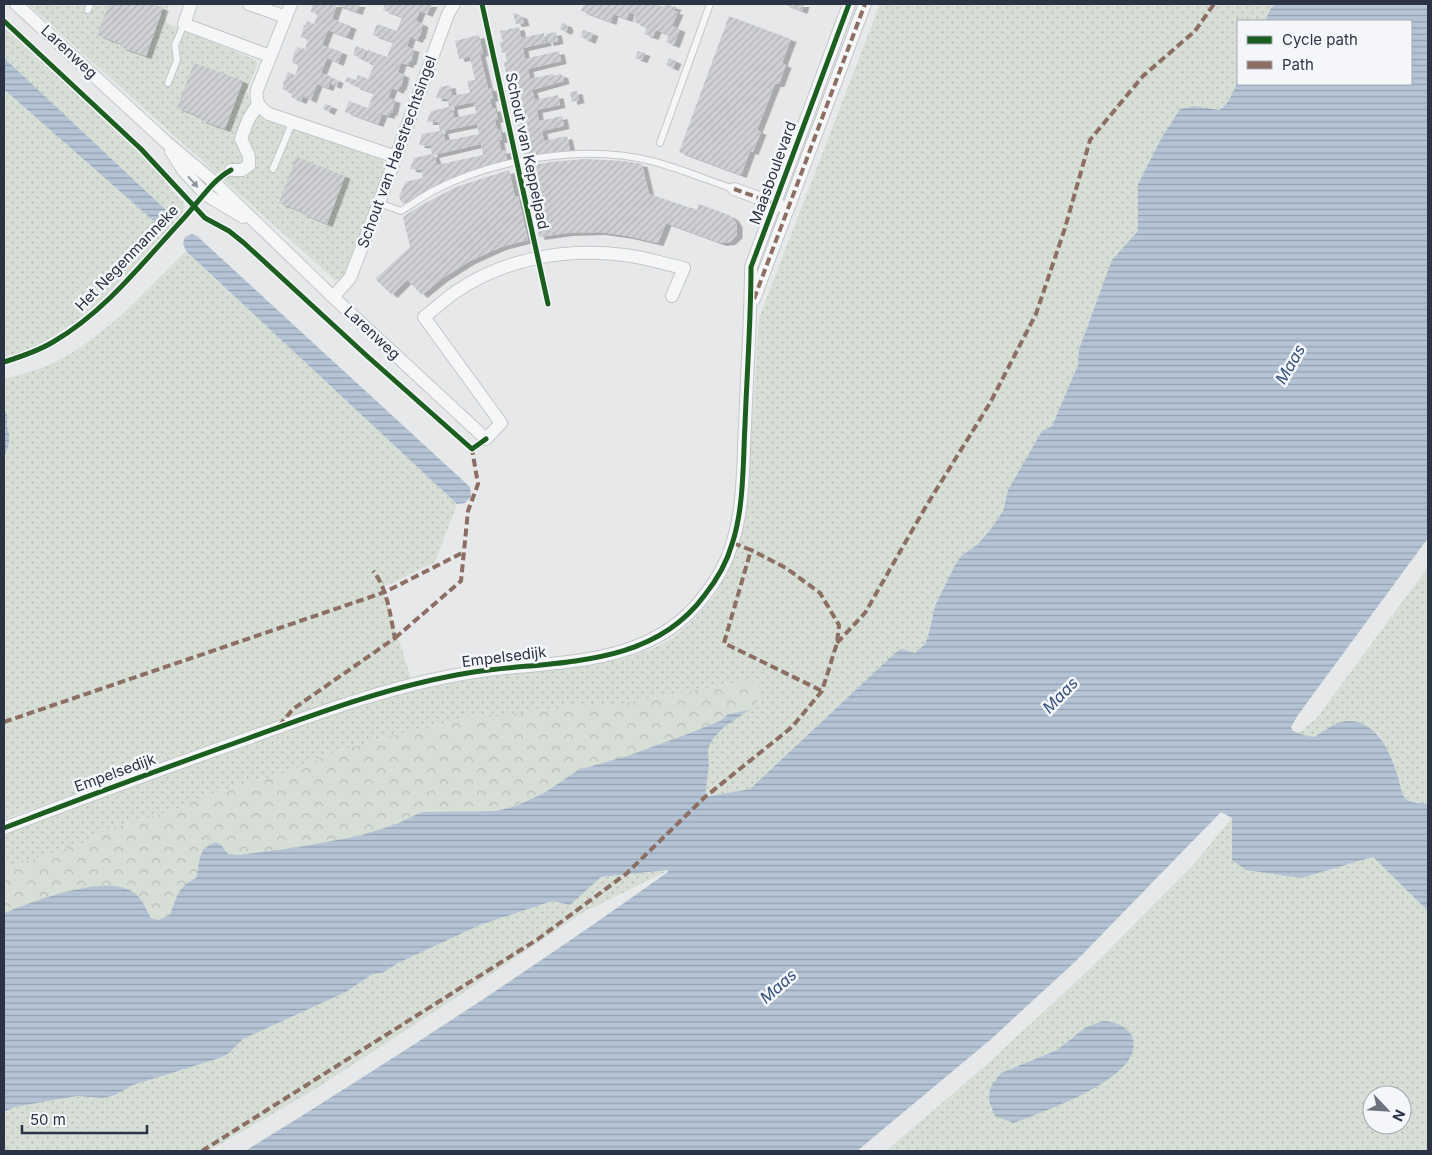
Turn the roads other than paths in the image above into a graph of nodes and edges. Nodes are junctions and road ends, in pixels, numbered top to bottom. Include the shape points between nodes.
1 (16, 4) edge
2 (191, 4) edge
3 (249, 4) edge
4 (291, 4) edge
5 (454, 4) edge
6 (710, 4) edge
7 (849, 4) edge
8 (865, 4) edge
9 (286, 17) junction
10 (184, 24) junction
11 (270, 56) junction
12 (168, 83) dead end
13 (258, 104) junction
14 (293, 122) junction
15 (660, 143) dead end
16 (396, 157) junction
17 (231, 170) dead end
18 (273, 170) dead end
19 (734, 189) joint
20 (775, 203) junction
21 (379, 204) junction
22 (788, 208) junction
23 (672, 296) dead end
24 (333, 297) junction
25 (751, 306) junction
26 (748, 356) joint
27 (4, 828) edge

1 - 24 street, Larenweg via 166,142 183,170 205,194 258,226
2 - 10 street
3 - 9 street
4 - 9 street
5 - 16 street, Schout van Haestrechtsingel
6 - 15 lane
7 - 20 street, Maasboulevard
8 - 22 street, Maasboulevard
9 - 11 street
10 - 11 street
10 - 12 lane via 175,45 176,60
11 - 13 street via 257,90
13 - 14 street via 269,114
13 - 17 street via 240,139 249,156 249,164 242,170
14 - 16 street
14 - 18 lane
16 - 21 street, Schout van Haestrechtsingel
19 - 20 street
19 - 21 lane via 652,161 611,154 553,156 470,175 401,211
20 - 22 street
20 - 25 street, Maasboulevard via 751,267
21 - 24 street, Schout van Haestrechtsingel via 350,278
22 - 25 street, Maasboulevard
23 - 24 street, Larenweg via 684,268 626,255 586,252 537,257 496,270 457,291 424,317 501,423 486,439
25 - 26 street, Maasboulevard
26 - 27 street, Empelsedijk via 738,522 732,543 706,594 690,614 664,634 606,657 474,672 411,685 277,728

